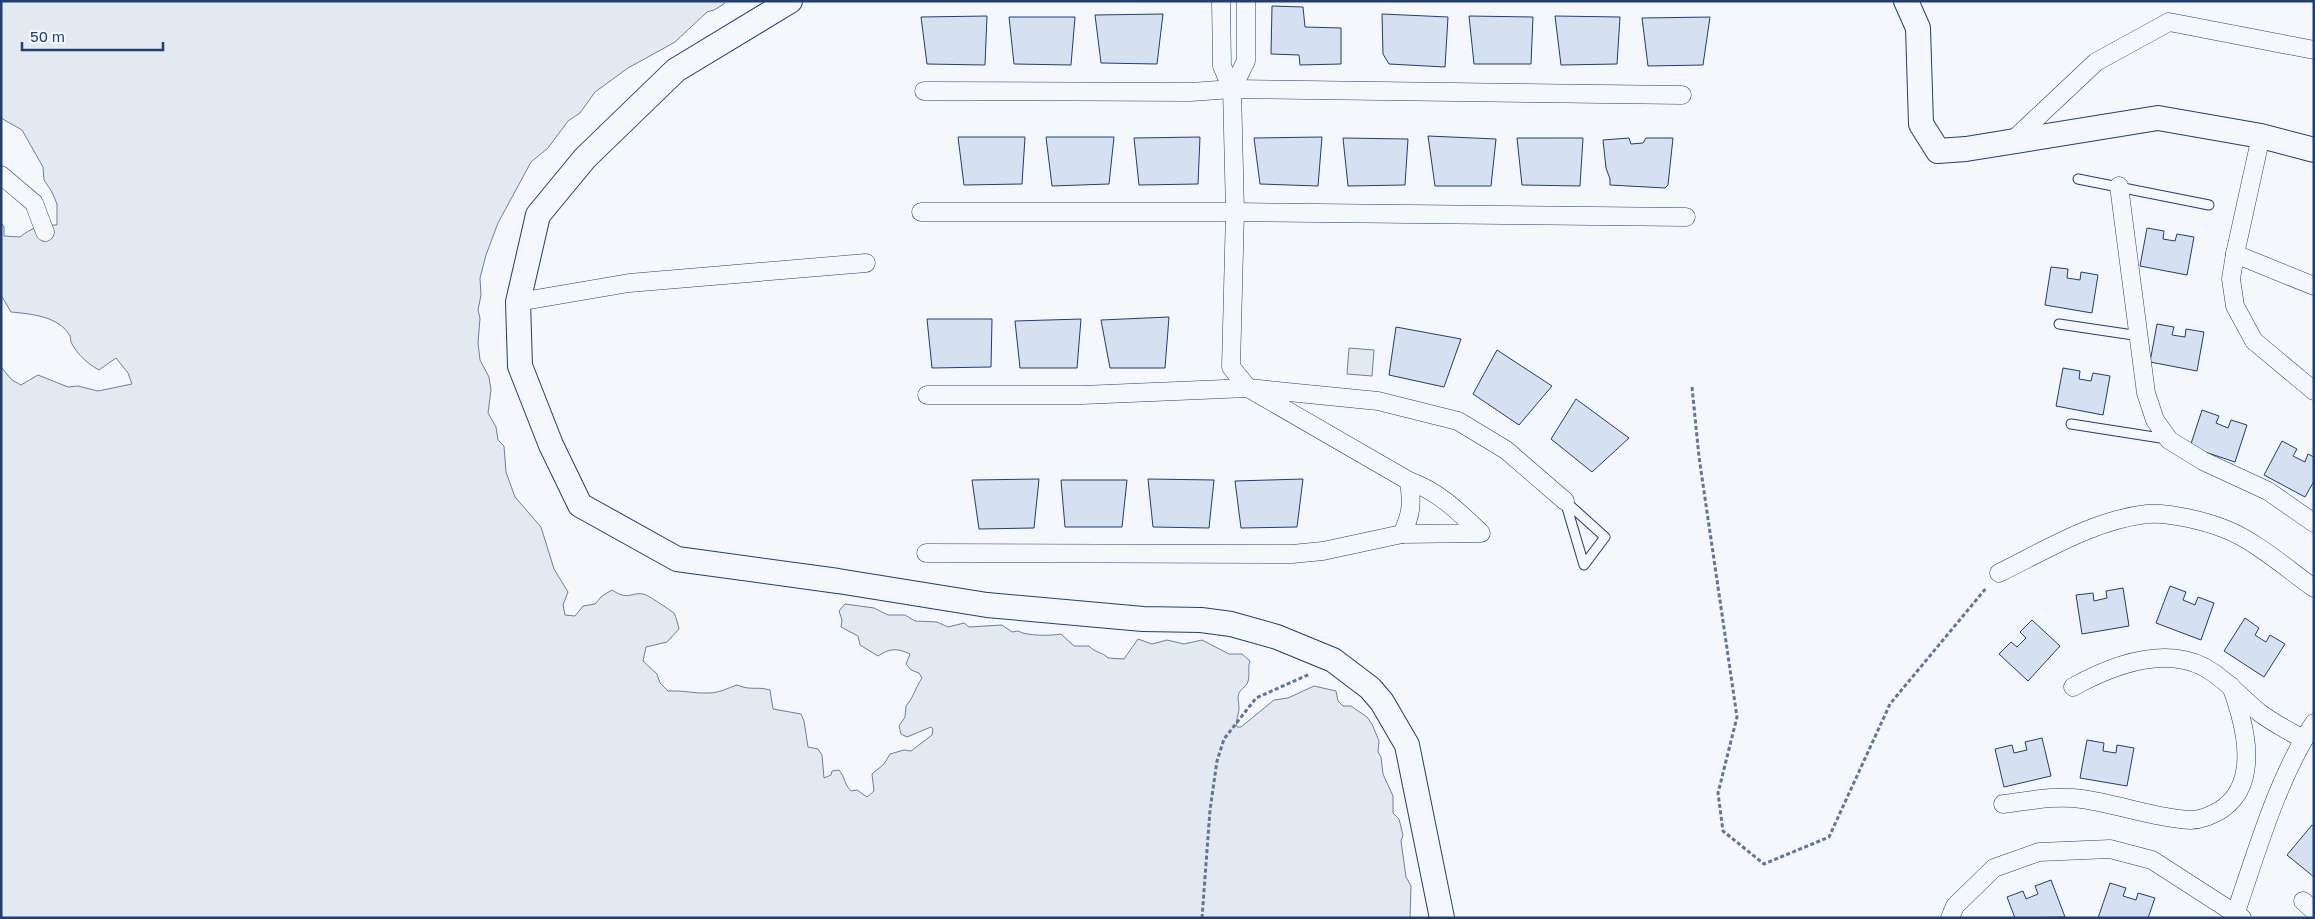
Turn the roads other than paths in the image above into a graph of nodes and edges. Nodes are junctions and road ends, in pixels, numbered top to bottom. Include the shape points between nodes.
1 (790, 1) edge
2 (1221, 1) edge
3 (1246, 1) edge
4 (1906, 1) edge
5 (2314, 50) edge
6 (1232, 89) junction
7 (924, 91) dead end
8 (1682, 95) dead end
9 (2261, 136) junction
10 (2010, 142) junction
11 (2314, 150) edge
12 (1, 175) edge
13 (2078, 179) dead end
14 (2119, 186) junction
15 (2210, 205) dead end
16 (921, 212) dead end
17 (1235, 212) junction
18 (1686, 217) dead end
19 (45, 232) dead end
20 (2234, 254) junction
21 (866, 263) dead end
22 (2314, 286) edge
23 (518, 302) junction
24 (2059, 324) dead end
25 (2140, 336) junction
26 (1248, 388) junction
27 (2314, 391) edge
28 (927, 395) dead end
29 (2071, 424) dead end
30 (2169, 440) junction
31 (1409, 481) junction
32 (1565, 501) junction
33 (2314, 523) edge
34 (1402, 534) junction
35 (926, 553) dead end
36 (1999, 573) road end
37 (2314, 588) edge
38 (2231, 686) junction
39 (2073, 687) dead end
40 (2314, 723) edge
41 (2303, 739) junction
42 (2002, 804) dead end
43 (2239, 915) edge
44 (1442, 918) edge
45 (1950, 918) edge

1 - 23 street via 676,70 585,158 538,215
2 - 6 street via 1222,66
3 - 6 street via 1246,61
4 - 10 street via 1918,28 1920,124 1938,151
5 - 10 street via 2169,22 2096,62
6 - 7 street via 1191,92
6 - 8 street
6 - 17 street
9 - 10 street via 2158,118
9 - 11 street
9 - 20 street
12 - 19 street via 34,203
13 - 14 lane
14 - 15 lane
14 - 25 street
16 - 17 street
17 - 18 street
17 - 26 street via 1231,367
20 - 22 street
20 - 27 street via 2231,279 2235,306 2254,340
21 - 23 street via 630,282
23 - 44 street via 520,366 551,445 580,505 677,559 987,605 1231,624 1277,637 1333,660 1370,688 1407,745
24 - 25 lane
25 - 30 street via 2146,393 2155,420
26 - 28 street via 1082,395
26 - 31 street
26 - 32 street via 1378,401 1458,421 1506,450
29 - 30 lane
30 - 33 street via 2203,461 2268,491
31 - 34 street via 1412,502
31 - 34 street via 1427,487 1481,533
32 - 32 lane via 1605,536 1584,565 1576,538
34 - 35 street via 1323,551 1292,554
36 - 37 street via 2101,524 2148,514 2189,518 2226,529
38 - 39 street via 2204,667 2181,659 2159,659 2117,665
38 - 41 street via 2261,714
38 - 42 street via 2239,708 2247,751 2244,773 2238,792 2226,806 2208,817 2191,820 2056,797
40 - 41 street
41 - 43 street via 2271,812
43 - 45 street via 2152,860 2110,849 2039,852 1994,868 1955,906

